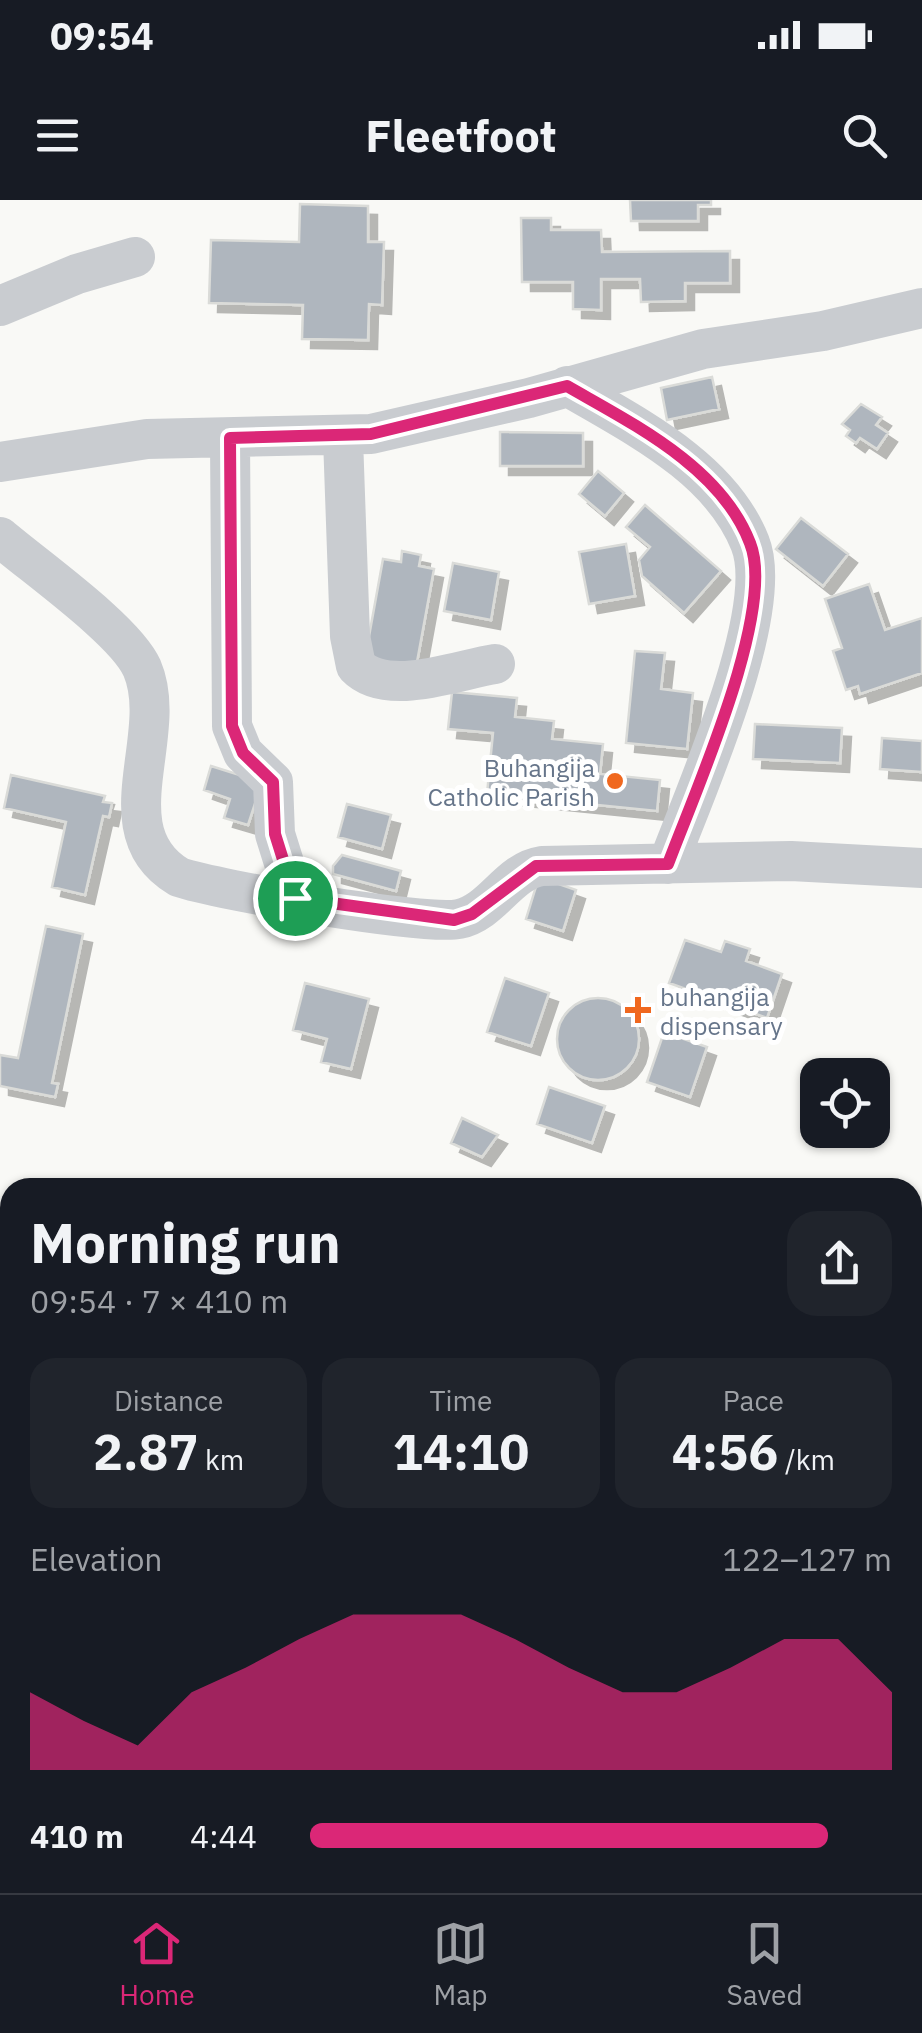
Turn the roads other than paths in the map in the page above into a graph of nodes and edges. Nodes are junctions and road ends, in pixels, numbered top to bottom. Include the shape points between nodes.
1 (136, 257) dead end
2 (0, 306) edge
3 (922, 308) edge
4 (567, 386) junction
5 (230, 438) junction
6 (343, 438) junction
7 (0, 462) edge
8 (0, 537) edge
9 (495, 664) dead end
10 (668, 864) junction
11 (922, 868) edge
12 (295, 898) junction

1 - 2 street
3 - 4 street via 703,348
4 - 6 street
4 - 10 street via 697,471 750,541 758,570 748,635
5 - 6 street
5 - 7 street via 148,439
5 - 12 street via 232,726 243,753 273,782 275,834
6 - 9 street via 356,666 390,679
8 - 12 street via 122,640 144,672 140,807 154,858 190,881
10 - 11 street
10 - 12 street via 536,866 454,920

